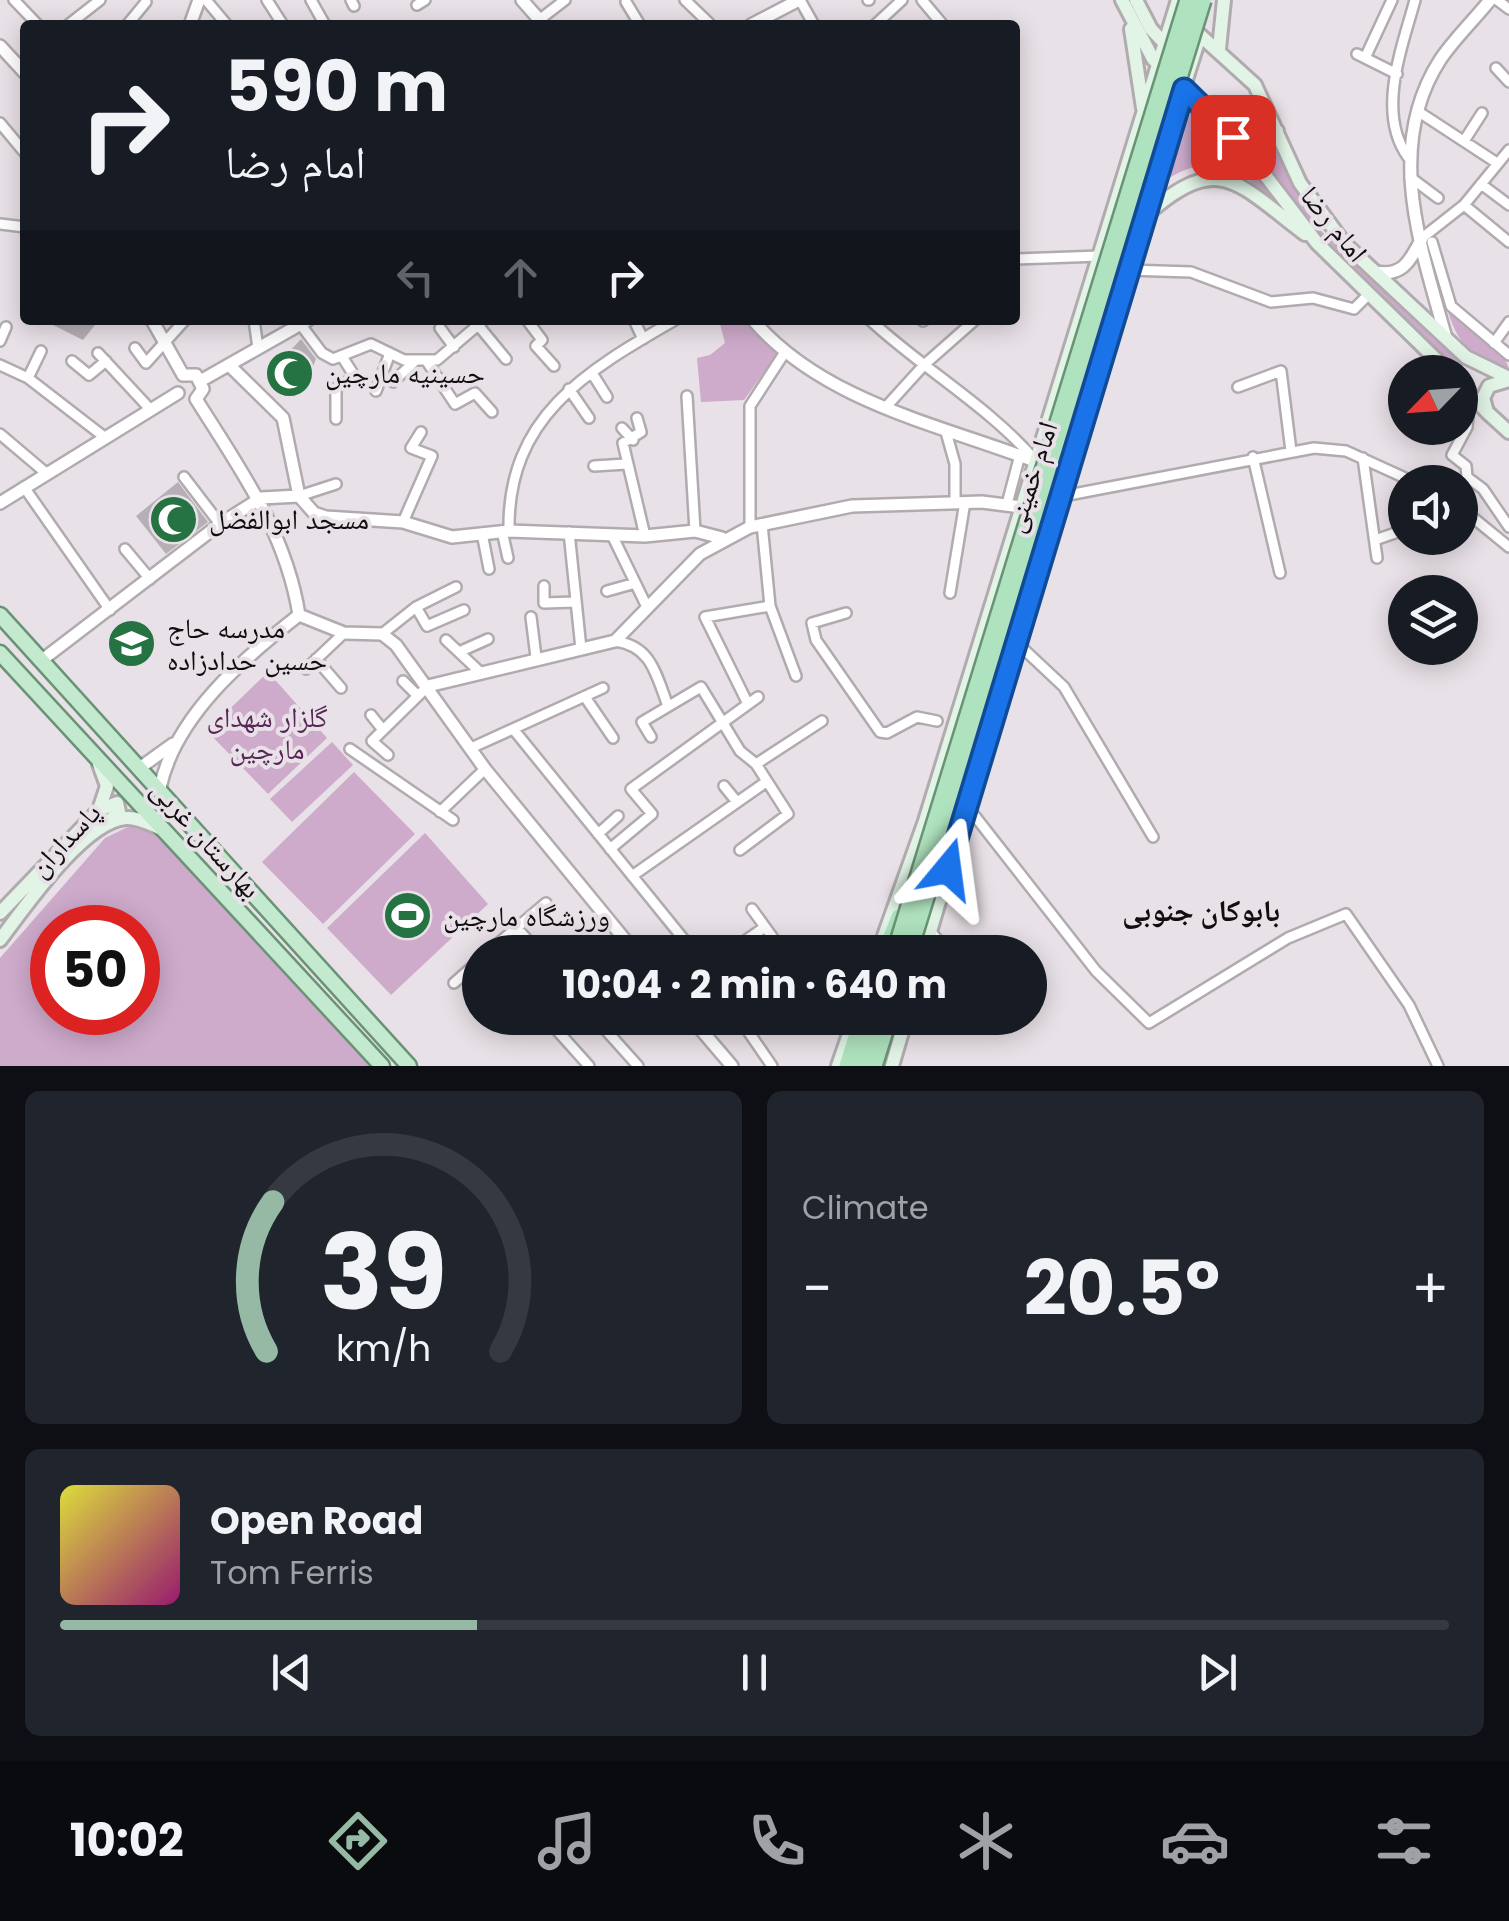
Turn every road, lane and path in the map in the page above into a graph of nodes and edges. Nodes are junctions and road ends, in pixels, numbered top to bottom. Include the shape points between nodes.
1 (14, 0) edge
2 (100, 0) edge
3 (206, 0) edge
4 (522, 0) edge
5 (564, 0) edge
6 (799, 0) edge
7 (902, 0) edge
8 (922, 0) edge
9 (1136, 0) edge
10 (1206, 0) edge
11 (1224, 0) edge
12 (1392, 0) edge
13 (1415, 0) edge
14 (1494, 0) edge
15 (1176, 2) edge
16 (85, 4) edge
17 (1124, 6) edge
18 (1509, 10) edge
19 (33, 20) edge
20 (223, 20) edge
21 (539, 20) edge
22 (545, 20) edge
23 (761, 20) edge
24 (881, 20) edge
25 (938, 20) edge
26 (1199, 36) junction
27 (1165, 44) junction
28 (0, 46) edge
29 (1219, 49) junction
30 (1159, 66) junction
31 (20, 68) edge
32 (1496, 68) dead end
33 (1397, 74) junction
34 (1509, 82) edge
35 (1184, 89) junction
36 (1419, 112) junction
37 (1482, 113) dead end
38 (1143, 117) junction
39 (0, 123) edge
40 (1277, 131) junction
41 (20, 138) edge
42 (1464, 141) junction
43 (1509, 150) edge
44 (1249, 154) junction
45 (1408, 158) junction
46 (1498, 163) junction
47 (1408, 175) junction
48 (1481, 184) junction
49 (1438, 198) dead end
50 (1509, 205) edge
51 (1464, 206) junction
52 (1144, 217) junction
53 (1427, 240) junction
54 (1509, 242) edge
55 (1317, 243) junction
56 (1100, 256) junction
57 (1020, 259) edge
58 (1127, 270) junction
59 (1374, 272) junction
60 (1367, 296) junction
61 (1509, 322) edge
62 (155, 325) edge
63 (180, 325) edge
64 (255, 325) edge
65 (299, 325) edge
66 (306, 325) edge
67 (478, 325) edge
68 (483, 325) edge
69 (531, 325) edge
70 (636, 325) edge
71 (667, 325) edge
72 (758, 325) edge
73 (876, 325) edge
74 (970, 325) edge
75 (6, 328) dead end
76 (440, 328) dead end
77 (643, 339) junction
78 (1446, 340) junction
79 (0, 341) edge
80 (164, 343) junction
81 (1494, 343) junction
82 (454, 347) junction
83 (135, 348) dead end
84 (258, 348) junction
85 (41, 351) dead end
86 (786, 352) junction
87 (390, 353) junction
88 (1431, 355) edge
89 (1463, 355) edge
90 (1509, 356) edge
91 (343, 358) junction
92 (506, 359) dead end
93 (421, 360) junction
94 (72, 362) dead end
95 (1478, 364) edge
96 (0, 365) edge
97 (229, 365) junction
98 (924, 365) junction
99 (554, 366) dead end
100 (592, 372) junction
101 (183, 375) junction
102 (28, 378) junction
103 (1509, 379) edge
104 (202, 380) junction
105 (393, 382) dead end
106 (1238, 387) dead end
107 (569, 389) junction
108 (376, 391) dead end
109 (178, 393) junction
110 (687, 396) dead end
111 (607, 397) dead end
112 (196, 400) junction
113 (1478, 402) edge
114 (150, 408) junction
115 (885, 408) junction
116 (492, 412) dead end
117 (1487, 412) junction
118 (589, 418) dead end
119 (637, 418) dead end
120 (336, 419) dead end
121 (622, 428) dead end
122 (421, 432) dead end
123 (946, 432) junction
124 (1509, 432) edge
125 (0, 434) edge
126 (103, 436) junction
127 (633, 440) junction
128 (1457, 445) edge
129 (1291, 452) junction
130 (1020, 455) junction
131 (1253, 457) junction
132 (1363, 458) junction
133 (1037, 462) junction
134 (626, 464) junction
135 (594, 466) dead end
136 (1388, 470) edge
137 (46, 473) junction
138 (184, 477) dead end
139 (336, 484) dead end
140 (24, 487) junction
141 (299, 496) junction
142 (1058, 497) junction
143 (260, 498) junction
144 (960, 502) junction
145 (0, 503) edge
146 (1014, 506) junction
147 (1505, 507) edge
148 (403, 522) junction
149 (1478, 522) edge
150 (220, 524) junction
151 (756, 525) junction
152 (1509, 526) edge
153 (694, 530) junction
154 (505, 531) junction
155 (569, 532) junction
156 (482, 533) junction
157 (1388, 535) edge
158 (612, 536) junction
159 (645, 536) junction
160 (722, 538) junction
161 (1375, 540) junction
162 (1509, 547) edge
163 (125, 549) dead end
164 (508, 558) dead end
165 (1378, 558) dead end
166 (490, 569) dead end
167 (1280, 573) dead end
168 (150, 579) junction
169 (632, 584) junction
170 (544, 586) dead end
171 (456, 587) dead end
172 (607, 591) dead end
173 (950, 593) dead end
174 (575, 602) junction
175 (646, 605) junction
176 (770, 606) junction
177 (416, 607) junction
178 (110, 610) junction
179 (464, 610) dead end
180 (846, 614) dead end
181 (0, 615) edge
182 (299, 615) junction
183 (531, 617) dead end
184 (472, 631) dead end
185 (344, 633) junction
186 (382, 634) junction
187 (446, 640) dead end
188 (615, 641) junction
189 (1015, 641) junction
190 (581, 649) junction
191 (459, 652) junction
192 (0, 653) edge
193 (536, 657) junction
194 (316, 659) junction
195 (42, 660) junction
196 (306, 668) dead end
197 (480, 672) junction
198 (970, 675) junction
199 (796, 676) dead end
200 (402, 681) dead end
201 (428, 686) junction
202 (1002, 686) junction
203 (342, 688) dead end
204 (604, 688) dead end
205 (417, 695) junction
206 (586, 697) junction
207 (758, 697) dead end
208 (748, 704) junction
209 (668, 706) junction
210 (386, 709) dead end
211 (372, 716) dead end
212 (395, 718) junction
213 (723, 720) junction
214 (937, 721) dead end
215 (822, 722) dead end
216 (384, 730) junction
217 (514, 730) junction
218 (651, 737) dead end
219 (180, 738) junction
220 (612, 738) dead end
221 (471, 748) junction
222 (350, 749) dead end
223 (388, 755) dead end
224 (98, 760) junction
225 (756, 764) junction
226 (141, 767) junction
227 (486, 769) junction
228 (766, 782) junction
229 (724, 786) dead end
230 (160, 788) junction
231 (737, 802) junction
232 (966, 806) junction
233 (440, 812) junction
234 (103, 816) junction
235 (618, 816) dead end
236 (453, 820) dead end
237 (163, 830) junction
238 (598, 834) junction
239 (1153, 837) dead end
240 (936, 841) junction
241 (610, 849) junction
242 (740, 850) dead end
243 (632, 876) junction
244 (546, 902) dead end
245 (752, 909) dead end
246 (0, 913) edge
247 (517, 928) junction
248 (765, 928) junction
249 (930, 932) junction
250 (509, 935) edge
251 (523, 935) edge
252 (621, 935) edge
253 (680, 935) edge
254 (754, 935) edge
255 (770, 935) edge
256 (887, 935) edge
257 (890, 935) edge
258 (901, 935) edge
259 (914, 935) edge
260 (929, 935) edge
261 (933, 935) edge
262 (0, 940) edge
263 (319, 966) junction
264 (462, 975) edge
265 (302, 981) junction
266 (454, 982) dead end
267 (561, 1035) edge
268 (610, 1035) edge
269 (706, 1035) edge
270 (750, 1035) edge
271 (852, 1035) edge
272 (855, 1035) edge
273 (870, 1035) edge
274 (886, 1035) edge
275 (901, 1035) edge
276 (893, 1062) edge
277 (382, 1066) edge
278 (409, 1066) edge
279 (589, 1066) edge
280 (638, 1066) edge
281 (732, 1066) edge
282 (772, 1066) edge
283 (838, 1066) edge
284 (847, 1066) edge
285 (860, 1066) edge
286 (877, 1066) edge
287 (1438, 1066) edge

1 - 19 street
2 - 16 street
3 - 20 street
4 - 21 street
5 - 22 street
6 - 23 street
7 - 24 street
8 - 25 street
9 - 27 main road
10 - 26 main road, امام خمینی
10 - 240 highway, bridge
11 - 29 main road
12 - 33 street via 1361,56
13 - 33 street
14 - 18 street
14 - 36 street via 1440,60
15 - 26 main road, امام رضا
15 - 27 main road, امام خمینی
15 - 240 highway, bridge
17 - 30 main road, امام رضا
17 - 38 main road
26 - 29 main road, امام رضا
26 - 35 main road, امام خمینی
27 - 30 main road, امام خمینی
27 - 35 main road via 1181,66
28 - 31 street
29 - 40 main road, امام رضا via 1255,84
30 - 35 main road, امام رضا
30 - 38 main road, امام خمینی
32 - 34 street
33 - 45 street via 1392,118 1396,142
35 - 44 main road, امام رضا
35 - 52 main road, امام خمینی
36 - 42 street
36 - 45 street
37 - 42 street
38 - 56 main road, امام خمینی
39 - 41 street
40 - 44 main road via 1252,134
40 - 59 main road, امام رضا via 1317,211
42 - 46 street
43 - 46 street
44 - 55 main road, امام رضا
45 - 47 street
46 - 48 street
47 - 49 street
47 - 53 street
48 - 50 street
48 - 51 street
51 - 53 street
51 - 54 street
52 - 55 main road via 1171,193 1217,176 1234,181
52 - 58 main road, امام خمینی
53 - 59 street via 1406,266
53 - 78 street
53 - 81 street via 1451,306
55 - 60 main road, امام رضا
56 - 57 street
56 - 133 main road, امام خمینی
58 - 60 street via 1191,272 1271,302 1312,298 1354,308
58 - 142 main road, امام خمینی
59 - 78 main road, امام رضا
60 - 88 main road, امام رضا
61 - 81 street
62 - 80 street
63 - 80 street
64 - 84 street
65 - 84 street
66 - 91 street via 326,356
67 - 82 street
68 - 92 street
69 - 99 street via 542,340 536,346
70 - 77 street
71 - 77 street
72 - 86 street
73 - 98 street
74 - 98 street
75 - 79 street
76 - 82 street
77 - 100 street
78 - 89 main road, امام رضا
80 - 83 street via 146,363
80 - 101 street
81 - 90 street
82 - 93 street via 437,360
84 - 97 street
85 - 102 street
86 - 115 street
86 - 151 street via 750,406
87 - 91 street via 371,344
87 - 93 street
87 - 108 street
91 - 120 street via 355,378 336,388
93 - 105 street
93 - 116 street via 455,404 475,393
94 - 114 street via 89,375 102,357
95 - 103 main road, امام رضا
96 - 102 street
97 - 104 street
97 - 141 street via 283,418
98 - 115 street
98 - 133 street via 1010,432
100 - 107 street
100 - 111 street
101 - 104 street
101 - 109 street
102 - 126 street
103 - 117 main road via 1489,386 1483,398
104 - 112 street
106 - 129 street via 1281,371
107 - 118 street
107 - 154 street via 540,418 520,455
109 - 112 street
109 - 114 street
110 - 153 street
112 - 143 street
113 - 117 main road
114 - 126 street
115 - 123 street
117 - 124 main road
119 - 127 street via 640,432
121 - 127 street
122 - 148 street via 411,448 432,456
123 - 130 street
123 - 144 street
125 - 137 street
126 - 137 street
127 - 134 street via 623,443
128 - 147 street via 1452,455 1466,466 1467,478
129 - 131 street
129 - 132 street via 1314,448
130 - 133 street
130 - 146 street
131 - 142 street
131 - 167 street
132 - 136 street
132 - 161 street
133 - 146 main road, امام خمینی
134 - 135 street
134 - 159 street
137 - 140 street
138 - 150 street
139 - 141 street
140 - 145 street
140 - 178 street
141 - 143 street
141 - 148 street via 326,518
142 - 189 main road, امام خمینی
143 - 150 street
143 - 182 street via 282,546
144 - 146 street
144 - 151 street via 852,506
144 - 173 street
146 - 198 main road, امام خمینی
147 - 152 street
148 - 156 street via 452,536
149 - 162 street
150 - 168 street
151 - 160 street
151 - 176 street
153 - 159 street
153 - 160 street
154 - 155 street
154 - 156 street
154 - 164 street
155 - 158 street
155 - 174 street
156 - 166 street
157 - 161 street
158 - 159 street
158 - 169 street
160 - 175 street
161 - 165 street
163 - 168 street
168 - 178 street
169 - 172 street
169 - 175 street
170 - 174 street via 544,603
171 - 177 street
174 - 190 street
175 - 188 street
176 - 199 street
176 - 208 street via 705,616
177 - 179 street via 426,626
177 - 186 street
178 - 195 street
180 - 214 street via 812,623 816,640 880,732 917,716
181 - 195 main road, بهارستان غربی
182 - 185 street
182 - 219 street via 237,667
183 - 193 street
184 - 191 street via 483,641
185 - 186 street
185 - 194 street
186 - 201 street
187 - 191 street
188 - 190 street
188 - 209 street via 647,653
189 - 202 main road, امام خمینی
189 - 239 street via 1064,687
190 - 193 street
191 - 197 street
192 - 224 main road, بهارستان غربی
193 - 197 street
194 - 196 street
194 - 203 street
195 - 226 main road, بهارستان غربی
197 - 201 street
198 - 202 main road
198 - 256 main road, امام خمینی
200 - 205 street
201 - 205 street
201 - 221 street
202 - 232 main road, امام خمینی
204 - 206 street
205 - 212 street
206 - 217 street
206 - 220 street
207 - 208 street
208 - 213 street
209 - 213 street via 701,686
209 - 218 street via 642,722
210 - 212 street
211 - 216 street
212 - 216 street
213 - 225 street
213 - 241 street via 631,789 652,814
215 - 225 street
216 - 223 street via 372,741
217 - 221 street
217 - 238 street
219 - 226 street
219 - 230 street
221 - 227 street
222 - 233 street
224 - 234 main road, پاسداران via 107,786
224 - 237 main road, بهارستان غربی
225 - 228 street
226 - 230 main road, بهارستان غربی
227 - 233 street
227 - 252 street
228 - 231 street
228 - 242 street via 788,814
229 - 231 street
230 - 263 main road, بهارستان غربی
231 - 243 street
232 - 249 main road, امام خمینی
232 - 287 street via 1096,971 1149,1023 1288,938 1346,914 1409,1005
233 - 236 street
234 - 237 main road, پاسداران
234 - 246 main road, پاسداران
234 - 262 main road, پاسداران
235 - 238 street
237 - 265 main road, بهارستان غربی
238 - 241 street
240 - 257 highway
240 - 258 highway, bridge
240 - 259 highway, bridge
241 - 243 street
243 - 253 street
244 - 247 street
245 - 248 street
247 - 250 street
247 - 251 street
248 - 254 street
248 - 255 street
249 - 260 main road, امام خمینی
249 - 261 street
263 - 265 main road
263 - 278 main road, بهارستان غربی
264 - 266 street
265 - 277 main road, بهارستان غربی
267 - 279 street
268 - 280 street
269 - 281 street
270 - 282 street
271 - 283 main road
272 - 284 highway
273 - 285 highway
274 - 286 highway
275 - 276 main road

